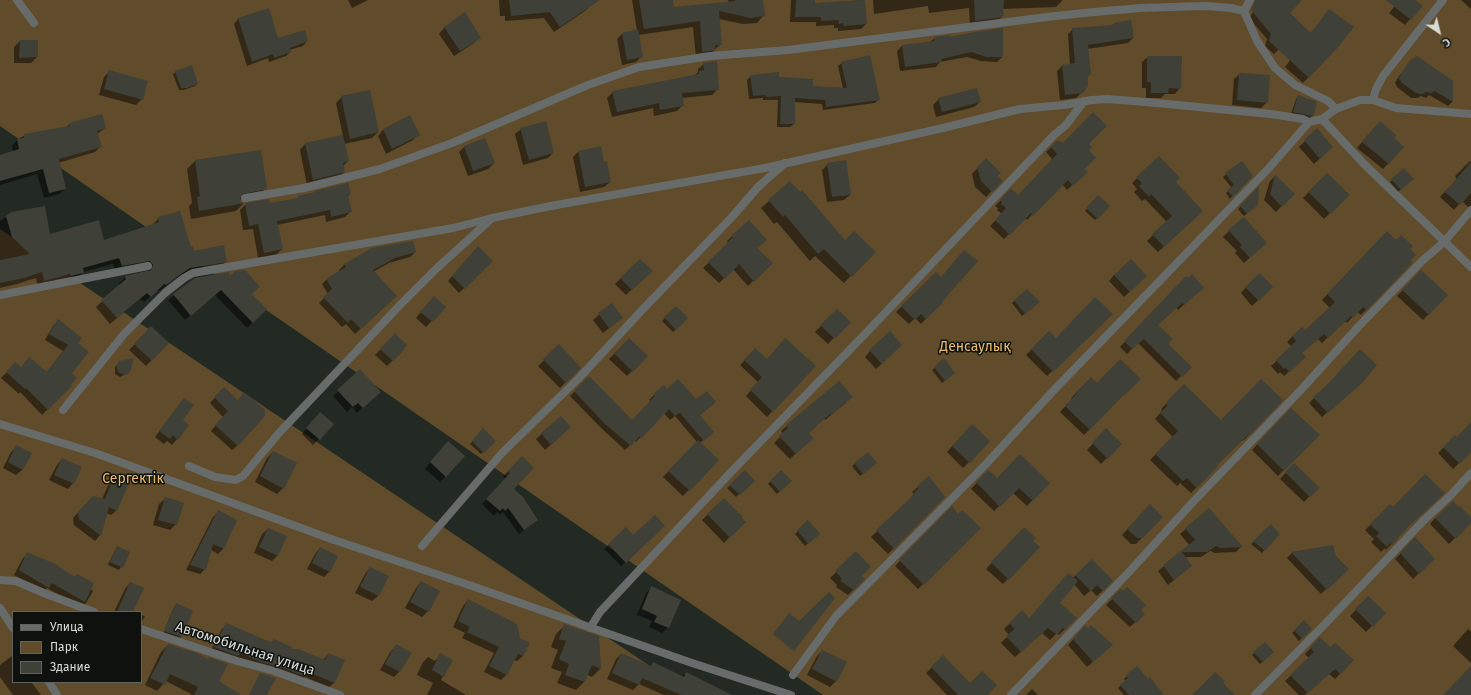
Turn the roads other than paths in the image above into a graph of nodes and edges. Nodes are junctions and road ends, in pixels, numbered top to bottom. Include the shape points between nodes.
1 (17, 0) edge
2 (1250, 0) edge
3 (1443, 0) edge
4 (1244, 11) junction
5 (34, 23) dead end
6 (1374, 100) junction
7 (1084, 101) junction
8 (1336, 109) junction
9 (1471, 114) edge
10 (1322, 119) junction
11 (1309, 122) junction
12 (786, 163) junction
13 (245, 198) dead end
14 (1471, 210) edge
15 (492, 218) junction
16 (1444, 242) junction
17 (148, 266) dead end
18 (1471, 267) edge
19 (0, 295) edge
20 (63, 410) dead end
21 (0, 424) edge
22 (189, 466) dead end
23 (1471, 473) edge
24 (422, 546) dead end
25 (1, 580) edge
26 (0, 608) edge
27 (91, 611) edge
28 (12, 626) edge
29 (590, 628) junction
30 (142, 629) edge
31 (793, 674) dead end
32 (50, 683) edge
33 (335, 694) edge
34 (58, 695) edge
35 (791, 695) edge
36 (1011, 695) edge
37 (1255, 695) edge

1 - 5 street
2 - 4 street
3 - 6 street via 1383,76
4 - 8 street via 1257,41 1275,68 1295,85 1328,101
4 - 13 street via 1205,6 1141,8 1055,16 788,50 710,56 639,67 588,85 452,143 380,169 304,188
6 - 8 street via 1360,100
6 - 9 street via 1396,108
7 - 11 street via 1107,99 1146,102 1271,114
7 - 12 street via 1020,109
7 - 29 street via 1066,124 733,470 600,612
8 - 10 street
10 - 11 street
10 - 16 street
11 - 31 street via 986,464 836,616
12 - 15 street
12 - 24 street via 758,187 579,378 502,453
14 - 16 street
15 - 20 street via 453,228 193,273 165,293 124,334
15 - 22 street via 401,304 279,433 242,476 236,480 215,477
16 - 18 street
16 - 36 street via 1359,326
17 - 19 street
21 - 29 street via 95,454
23 - 37 street
25 - 27 street via 16,581
26 - 28 street
29 - 35 street
30 - 33 street, Автомобильная улица via 274,671
32 - 34 street

